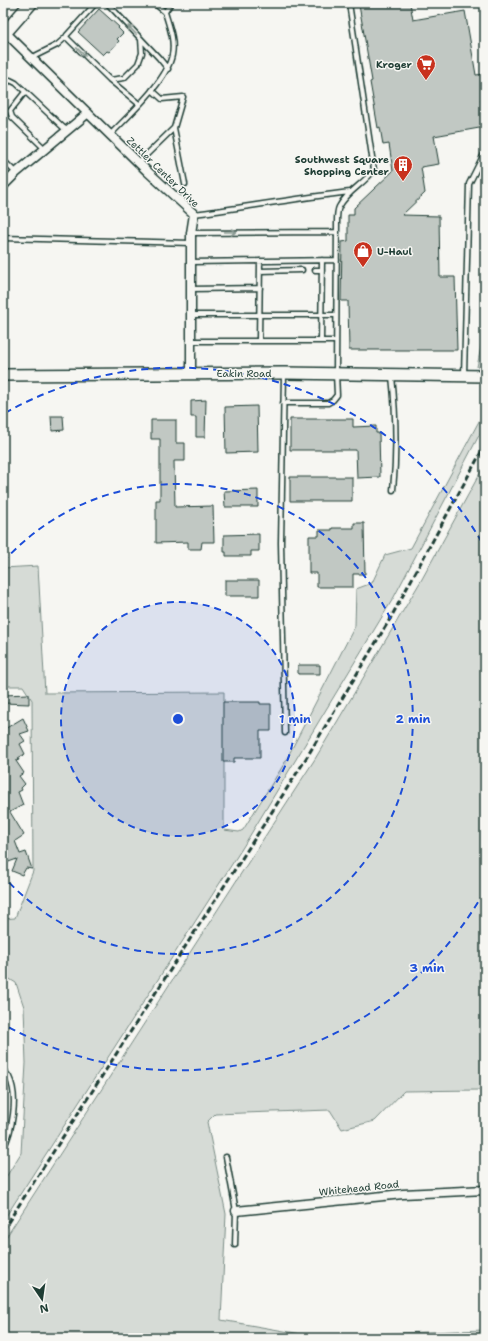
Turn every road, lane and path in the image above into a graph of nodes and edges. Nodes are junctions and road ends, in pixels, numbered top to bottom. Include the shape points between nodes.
1 (31, 3) edge
2 (96, 3) edge
3 (107, 3) edge
4 (154, 3) edge
5 (171, 3) edge
6 (349, 3) edge
7 (165, 12) junction
8 (4, 33) edge
9 (66, 37) junction
10 (141, 39) junction
11 (31, 58) junction
12 (168, 69) junction
13 (110, 80) junction
14 (3, 86) edge
15 (152, 90) junction
16 (25, 92) junction
17 (139, 104) junction
18 (88, 113) junction
19 (174, 128) junction
20 (67, 131) junction
21 (110, 135) junction
22 (45, 149) junction
23 (485, 152) edge
24 (3, 160) edge
25 (138, 163) junction
26 (16, 173) junction
27 (185, 184) dead end
28 (3, 185) edge
29 (350, 192) junction
30 (194, 214) junction
31 (337, 232) junction
32 (191, 233) junction
33 (3, 238) edge
34 (191, 243) junction
35 (322, 260) junction
36 (337, 260) junction
37 (260, 261) junction
38 (191, 262) junction
39 (302, 270) dead end
40 (314, 270) dead end
41 (322, 270) junction
42 (260, 271) junction
43 (260, 288) junction
44 (191, 289) junction
45 (191, 315) junction
46 (260, 315) junction
47 (320, 315) junction
48 (336, 315) junction
49 (191, 341) junction
50 (259, 341) junction
51 (321, 341) junction
52 (336, 341) junction
53 (284, 373) junction
54 (191, 374) junction
55 (336, 374) junction
56 (392, 374) junction
57 (3, 375) edge
58 (464, 376) junction
59 (485, 376) edge
60 (283, 403) junction
61 (393, 490) dead end
62 (284, 733) dead end
63 (3, 1070) edge
64 (3, 1149) edge
65 (226, 1157) dead end
66 (485, 1190) edge
67 (236, 1211) junction
68 (235, 1245) dead end

1 - 8 main road
2 - 9 lane
10 -> 3 lane
4 - 7 lane
5 - 7 lane
6 - 29 lane via 374,170 368,179
7 - 12 lane via 171,33 172,54
8 - 11 street, Zettler Center Drive
9 - 11 lane via 57,45
9 -> 13 lane
10 - 12 lane
10 - 13 lane via 142,53 138,64 124,78
11 - 18 street, Zettler Center Drive
12 - 15 lane
13 - 17 lane
14 - 16 lane via 10,80
15 - 17 lane
15 - 19 lane via 162,99 183,97
16 - 20 lane
16 - 22 lane via 10,111 12,117
17 - 21 lane
18 - 20 street
18 - 21 street, Zettler Center Drive
19 - 25 lane
19 - 27 lane
20 - 22 street
21 - 25 street, Zettler Center Drive
22 - 26 street
23 - 58 lane via 469,184
24 - 26 lane
25 - 30 street, Zettler Center Drive
26 - 28 street
29 - 30 lane
29 - 31 lane via 338,208
30 - 32 street, Zettler Center Drive
32 -> 31 lane
31 - 36 lane
32 - 34 street, Zettler Center Drive
33 - 34 lane
34 - 38 street, Zettler Center Drive
35 - 36 lane
35 - 37 lane
35 - 41 lane
36 - 48 lane
37 - 38 lane
37 - 42 lane
38 - 44 street, Zettler Center Drive
39 - 42 lane
40 - 41 lane
41 - 47 lane
42 - 43 lane
43 - 44 lane
43 - 46 lane
44 - 45 street, Zettler Center Drive
45 - 46 lane
45 - 49 street, Zettler Center Drive
46 - 47 lane
46 - 50 lane
47 - 48 lane
47 - 51 lane
48 - 52 lane
49 - 50 lane
49 - 54 street, Zettler Center Drive
50 - 51 lane
51 - 52 lane
52 - 55 lane
53 - 54 street, Eakin Road
53 - 55 street, Eakin Road
53 - 60 lane
54 - 57 street, Eakin Road
55 - 56 street, Eakin Road
55 - 60 lane via 337,395 328,403
56 - 58 street, Eakin Road
56 - 61 lane via 396,464
58 - 59 street, Eakin Road
60 - 62 lane via 281,543
63 - 64 lane via 9,1076 14,1093 12,1123
65 - 67 lane
66 - 67 street, Whitehead Road via 403,1194
67 - 68 lane

